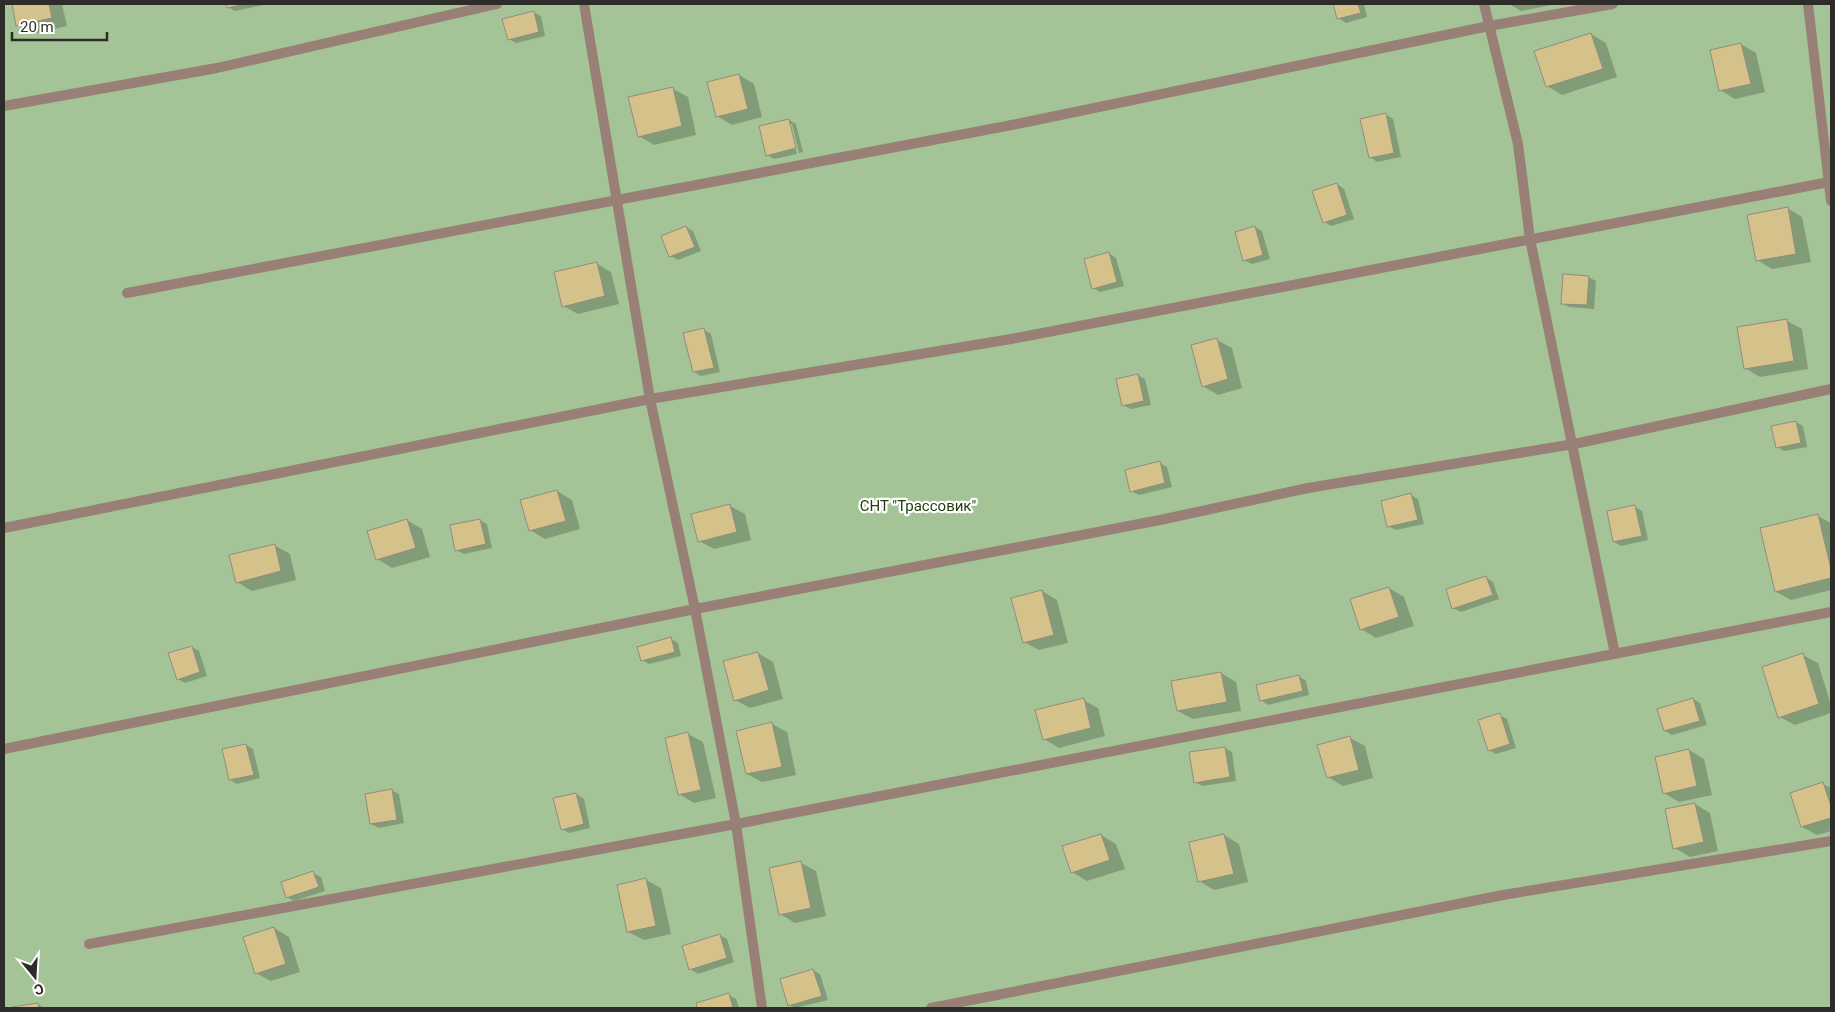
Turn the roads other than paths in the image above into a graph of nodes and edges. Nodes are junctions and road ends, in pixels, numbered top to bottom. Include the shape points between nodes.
1 (497, 4) edge
2 (584, 4) edge
3 (1484, 4) edge
4 (1613, 4) edge
5 (1808, 4) edge
6 (1489, 26) junction
7 (4, 106) edge
8 (1829, 182) junction
9 (618, 198) junction
10 (1831, 201) edge
11 (1530, 239) junction
12 (127, 293) dead end
13 (1831, 389) edge
14 (650, 400) junction
15 (1574, 444) junction
16 (4, 528) edge
17 (695, 609) junction
18 (1831, 612) edge
19 (1615, 654) junction
20 (4, 748) edge
21 (736, 824) junction
22 (1831, 841) edge
23 (89, 944) dead end
24 (762, 1008) edge
25 (931, 1008) edge

1 - 7 street via 217,68
2 - 9 street
3 - 6 street
4 - 6 street
5 - 8 street
6 - 9 street via 1016,124
6 - 11 street via 1518,144
8 - 10 street
8 - 11 street
9 - 12 street
9 - 14 street
11 - 14 street via 1011,339
11 - 15 street
13 - 15 street
14 - 16 street
14 - 17 street
15 - 17 street via 1308,488 1160,520
15 - 19 street
17 - 20 street
17 - 21 street
18 - 19 street
19 - 21 street
21 - 23 street
21 - 24 street
22 - 25 street via 1502,895

